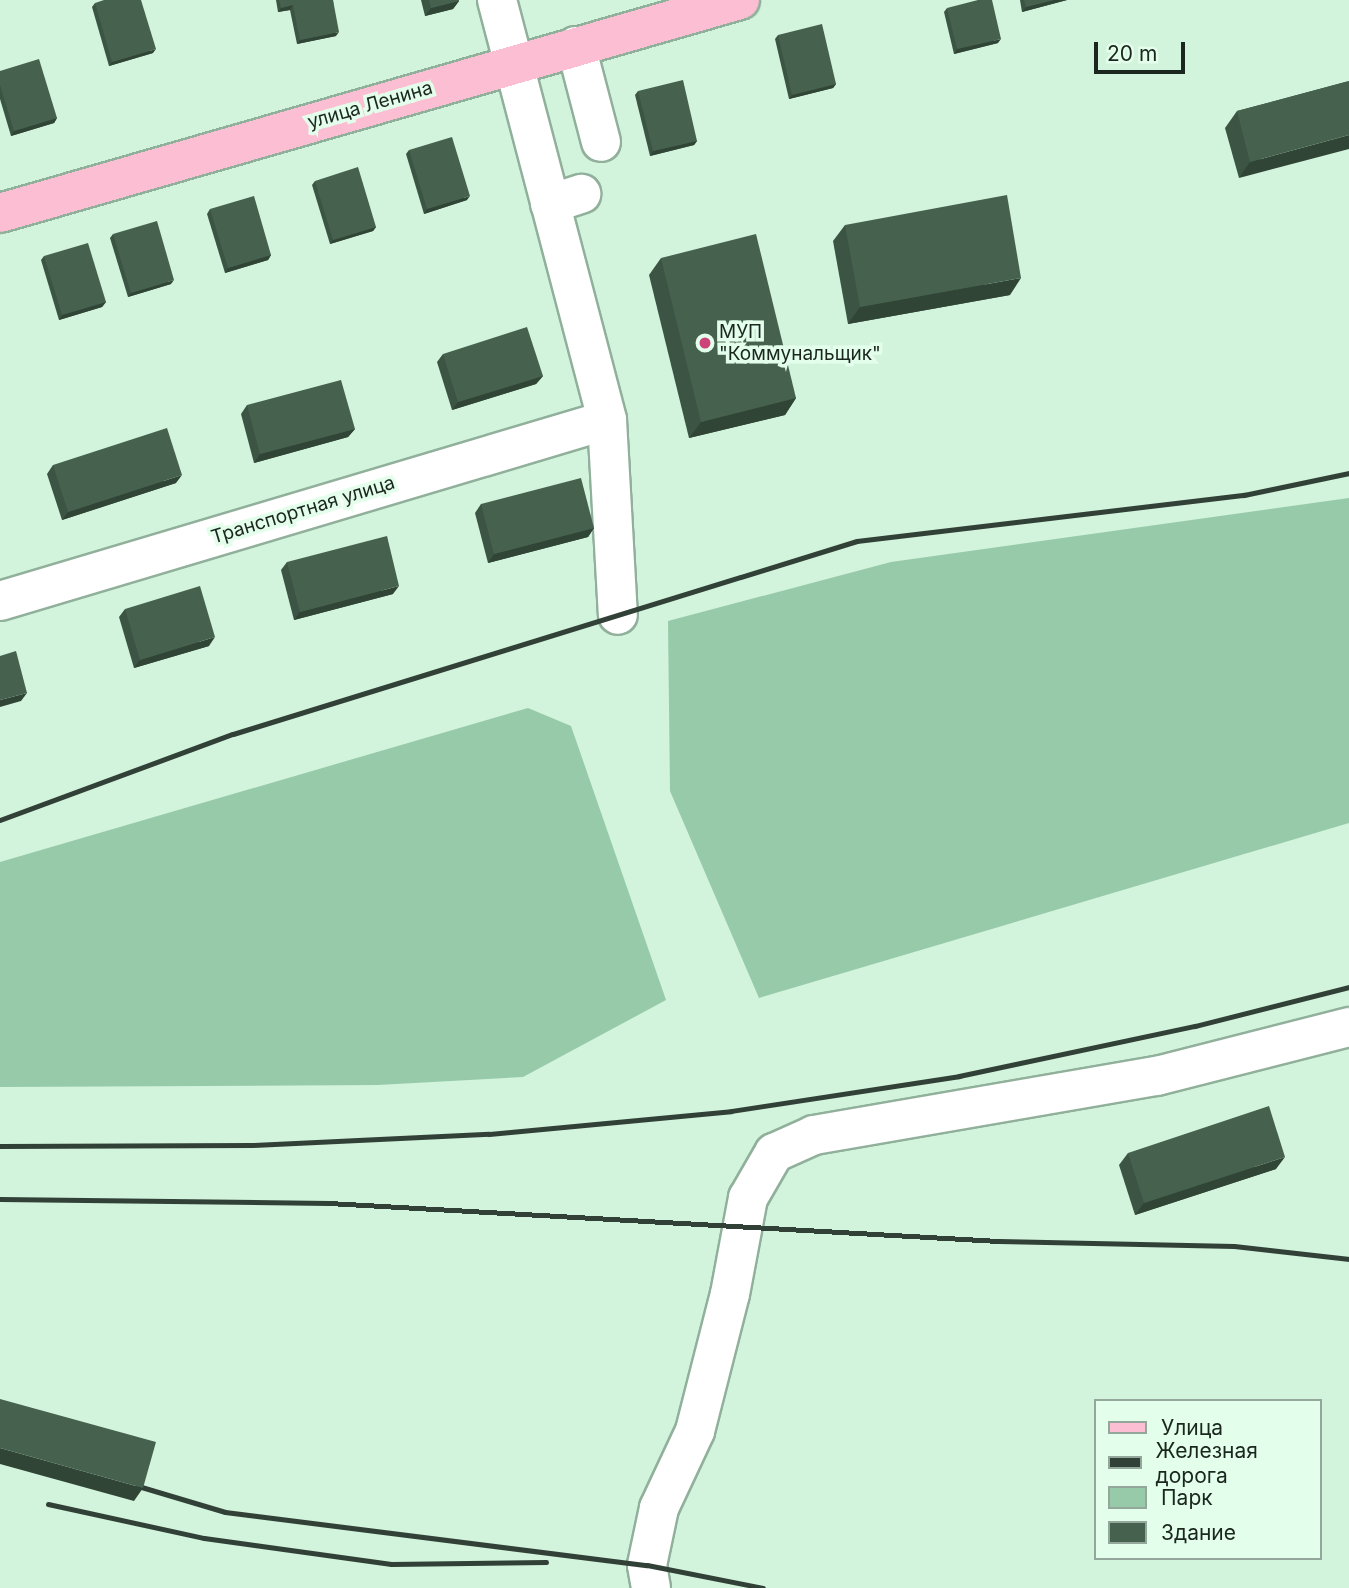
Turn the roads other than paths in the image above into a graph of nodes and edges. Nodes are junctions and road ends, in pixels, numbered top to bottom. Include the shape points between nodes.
1 (498, 0) edge
2 (740, 0) edge
3 (576, 46) junction
4 (514, 64) junction
5 (601, 142) dead end
6 (0, 213) edge
7 (607, 420) junction
8 (0, 601) edge
9 (618, 615) dead end
10 (1349, 1027) edge
11 (651, 1588) edge

1 - 4 street
2 - 3 main road, улица Ленина
3 - 4 main road, улица Ленина
3 - 5 street
4 - 6 main road, улица Ленина
4 - 7 street via 565,199
7 - 8 street, Транспортная улица
7 - 9 street
10 - 11 street via 1157,1076 814,1135 774,1153 748,1198 730,1294 695,1431 659,1508 647,1565

